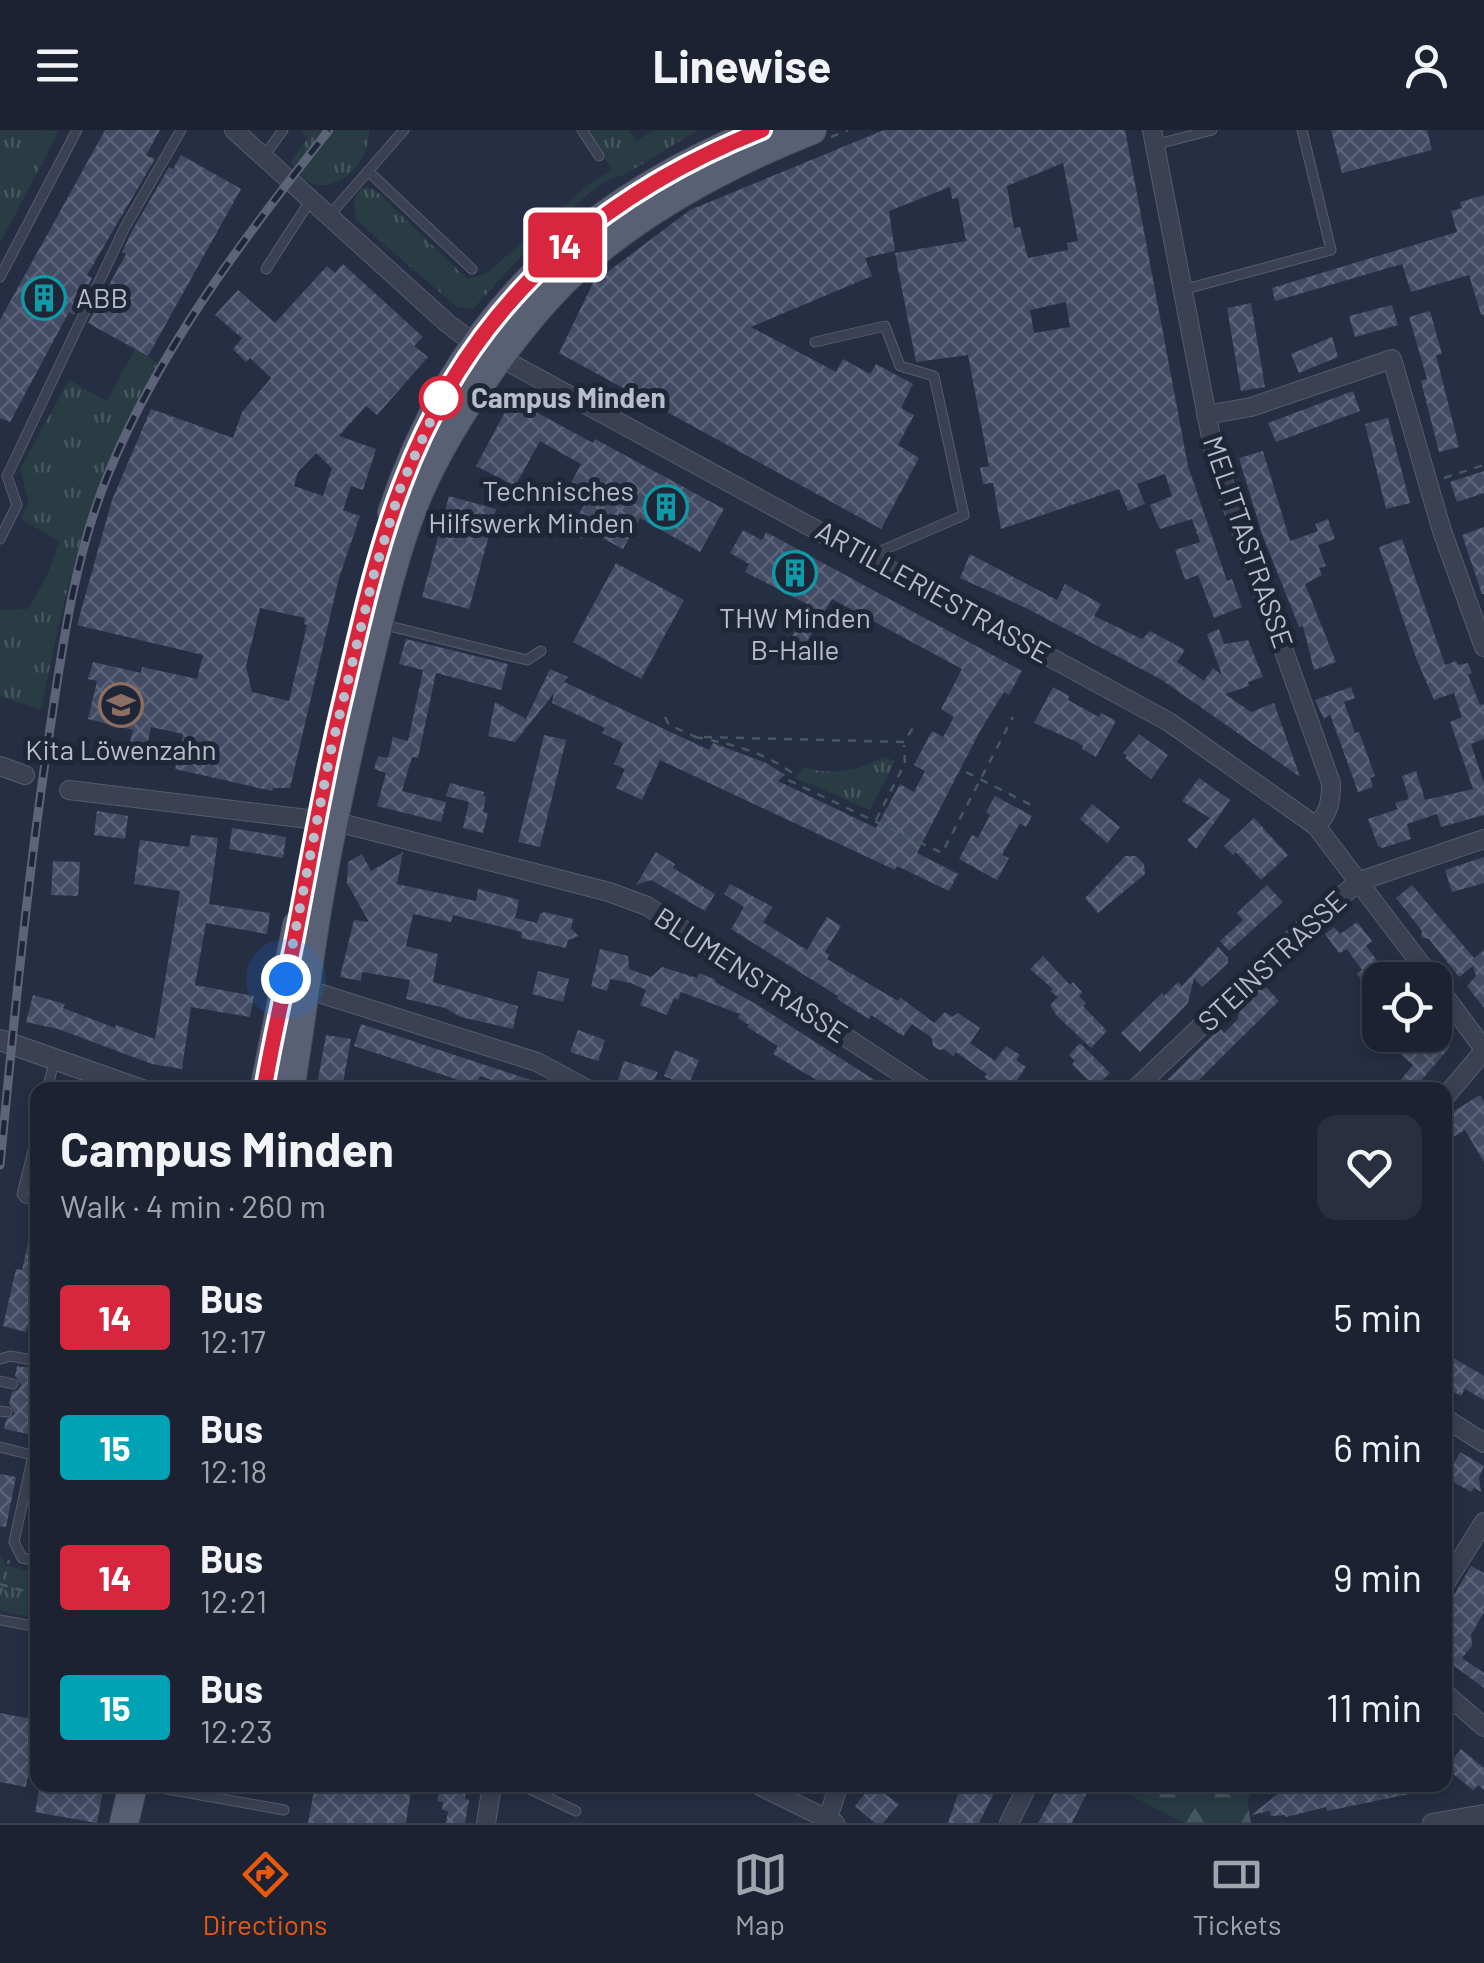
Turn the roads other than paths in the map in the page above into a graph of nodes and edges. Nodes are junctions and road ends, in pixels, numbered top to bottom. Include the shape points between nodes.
1 (77, 130) edge
2 (181, 130) edge
3 (234, 130) edge
4 (284, 130) edge
5 (404, 130) edge
6 (582, 130) edge
7 (762, 130) edge
8 (812, 130) edge
9 (1212, 130) edge
10 (1302, 130) edge
11 (1153, 138) edge
12 (264, 156) junction
13 (599, 156) dead end
14 (368, 171) junction
15 (310, 201) junction
16 (328, 216) junction
17 (266, 269) dead end
18 (472, 269) dead end
19 (2, 270) edge
20 (1182, 290) junction
21 (815, 342) dead end
22 (476, 344) junction
23 (500, 359) junction
24 (1206, 415) junction
25 (0, 539) edge
26 (867, 556) junction
27 (378, 623) junction
28 (1484, 646) edge
29 (541, 650) dead end
30 (0, 766) edge
31 (25, 775) dead end
32 (68, 790) dead end
33 (325, 821) junction
34 (1316, 826) junction
35 (1484, 839) edge
36 (1360, 881) junction
37 (1419, 962) edge
38 (306, 989) junction
39 (1452, 1006) edge
40 (0, 1040) edge
41 (1484, 1050) edge
42 (54, 1059) junction
43 (49, 1082) edge
44 (119, 1082) edge
45 (266, 1082) edge
46 (291, 1082) edge
47 (574, 1082) edge
48 (914, 1082) edge
49 (1142, 1082) edge
50 (1452, 1089) edge
51 (30, 1162) edge
52 (30, 1199) edge
53 (0, 1359) edge
54 (30, 1360) edge
55 (0, 1380) edge
56 (13, 1384) dead end
57 (1452, 1422) edge
58 (1484, 1443) edge
59 (0, 1447) edge
60 (30, 1455) edge
61 (30, 1476) edge
62 (1484, 1522) edge
63 (30, 1560) edge
64 (1452, 1573) edge
65 (0, 1620) edge
66 (30, 1626) edge
67 (1452, 1699) edge
68 (1484, 1728) edge
69 (131, 1792) edge
70 (150, 1792) edge
71 (184, 1792) edge
72 (491, 1792) edge
73 (536, 1792) edge
74 (772, 1792) edge
75 (837, 1792) edge
76 (1024, 1792) edge
77 (284, 1810) dead end
78 (576, 1811) dead end
79 (1484, 1814) edge
80 (829, 1821) edge
81 (124, 1823) edge
82 (145, 1823) edge
83 (486, 1823) edge
84 (1009, 1823) edge
85 (1432, 1823) edge

1 - 19 lane
2 - 25 lane via 125,227 7,476 16,505
3 - 12 street, ARTILLERIESTRASSE
4 - 12 lane
5 - 14 lane
6 - 13 lane
7 - 22 main road via 676,168 590,224 526,283
8 - 23 main road via 726,166 629,226 558,286
9 - 11 lane
10 - 20 lane via 1331,250
11 - 20 street, MELITTASTRASSE
12 - 15 street, ARTILLERIESTRASSE
14 - 16 lane
14 - 18 lane
15 - 16 street, ARTILLERIESTRASSE
15 - 17 lane
16 - 22 street, ARTILLERIESTRASSE
20 - 24 street, MELITTASTRASSE
21 - 26 lane via 884,326 900,366 934,376 964,514
22 - 23 street, ARTILLERIESTRASSE
22 - 33 main road via 437,405 401,486 365,609
23 - 26 street, ARTILLERIESTRASSE
23 - 27 main road via 418,494
24 - 28 street via 1251,408 1392,359
24 - 34 street, MELITTASTRASSE via 1215,458 1331,783 1331,803
26 - 34 street, ARTILLERIESTRASSE via 1169,722
27 - 29 lane via 527,660
27 - 33 main road
30 - 31 street
32 - 33 street, BLUMENSTRASSE
33 - 38 main road
33 - 45 main road
33 - 48 street, BLUMENSTRASSE via 647,906
34 - 36 street, ARTILLERIESTRASSE
35 - 36 street, STEINSTRASSE
36 - 37 street, ARTILLERIESTRASSE
36 - 49 street, STEINSTRASSE
38 - 46 main road
38 - 47 street via 537,1062
39 - 41 street, ARTILLERIESTRASSE
40 - 42 street
41 - 50 street
42 - 43 lane
42 - 44 street
51 - 52 lane via 22,1194
53 - 54 lane
55 - 56 lane
57 - 58 street
59 - 60 lane
61 - 63 lane via 14,1542
62 - 64 street
65 - 66 lane
67 - 68 street
69 - 81 main road
70 - 82 main road
71 - 77 lane
72 - 83 street
73 - 78 lane
74 - 80 street
75 - 80 street
76 - 84 street
79 - 85 street

